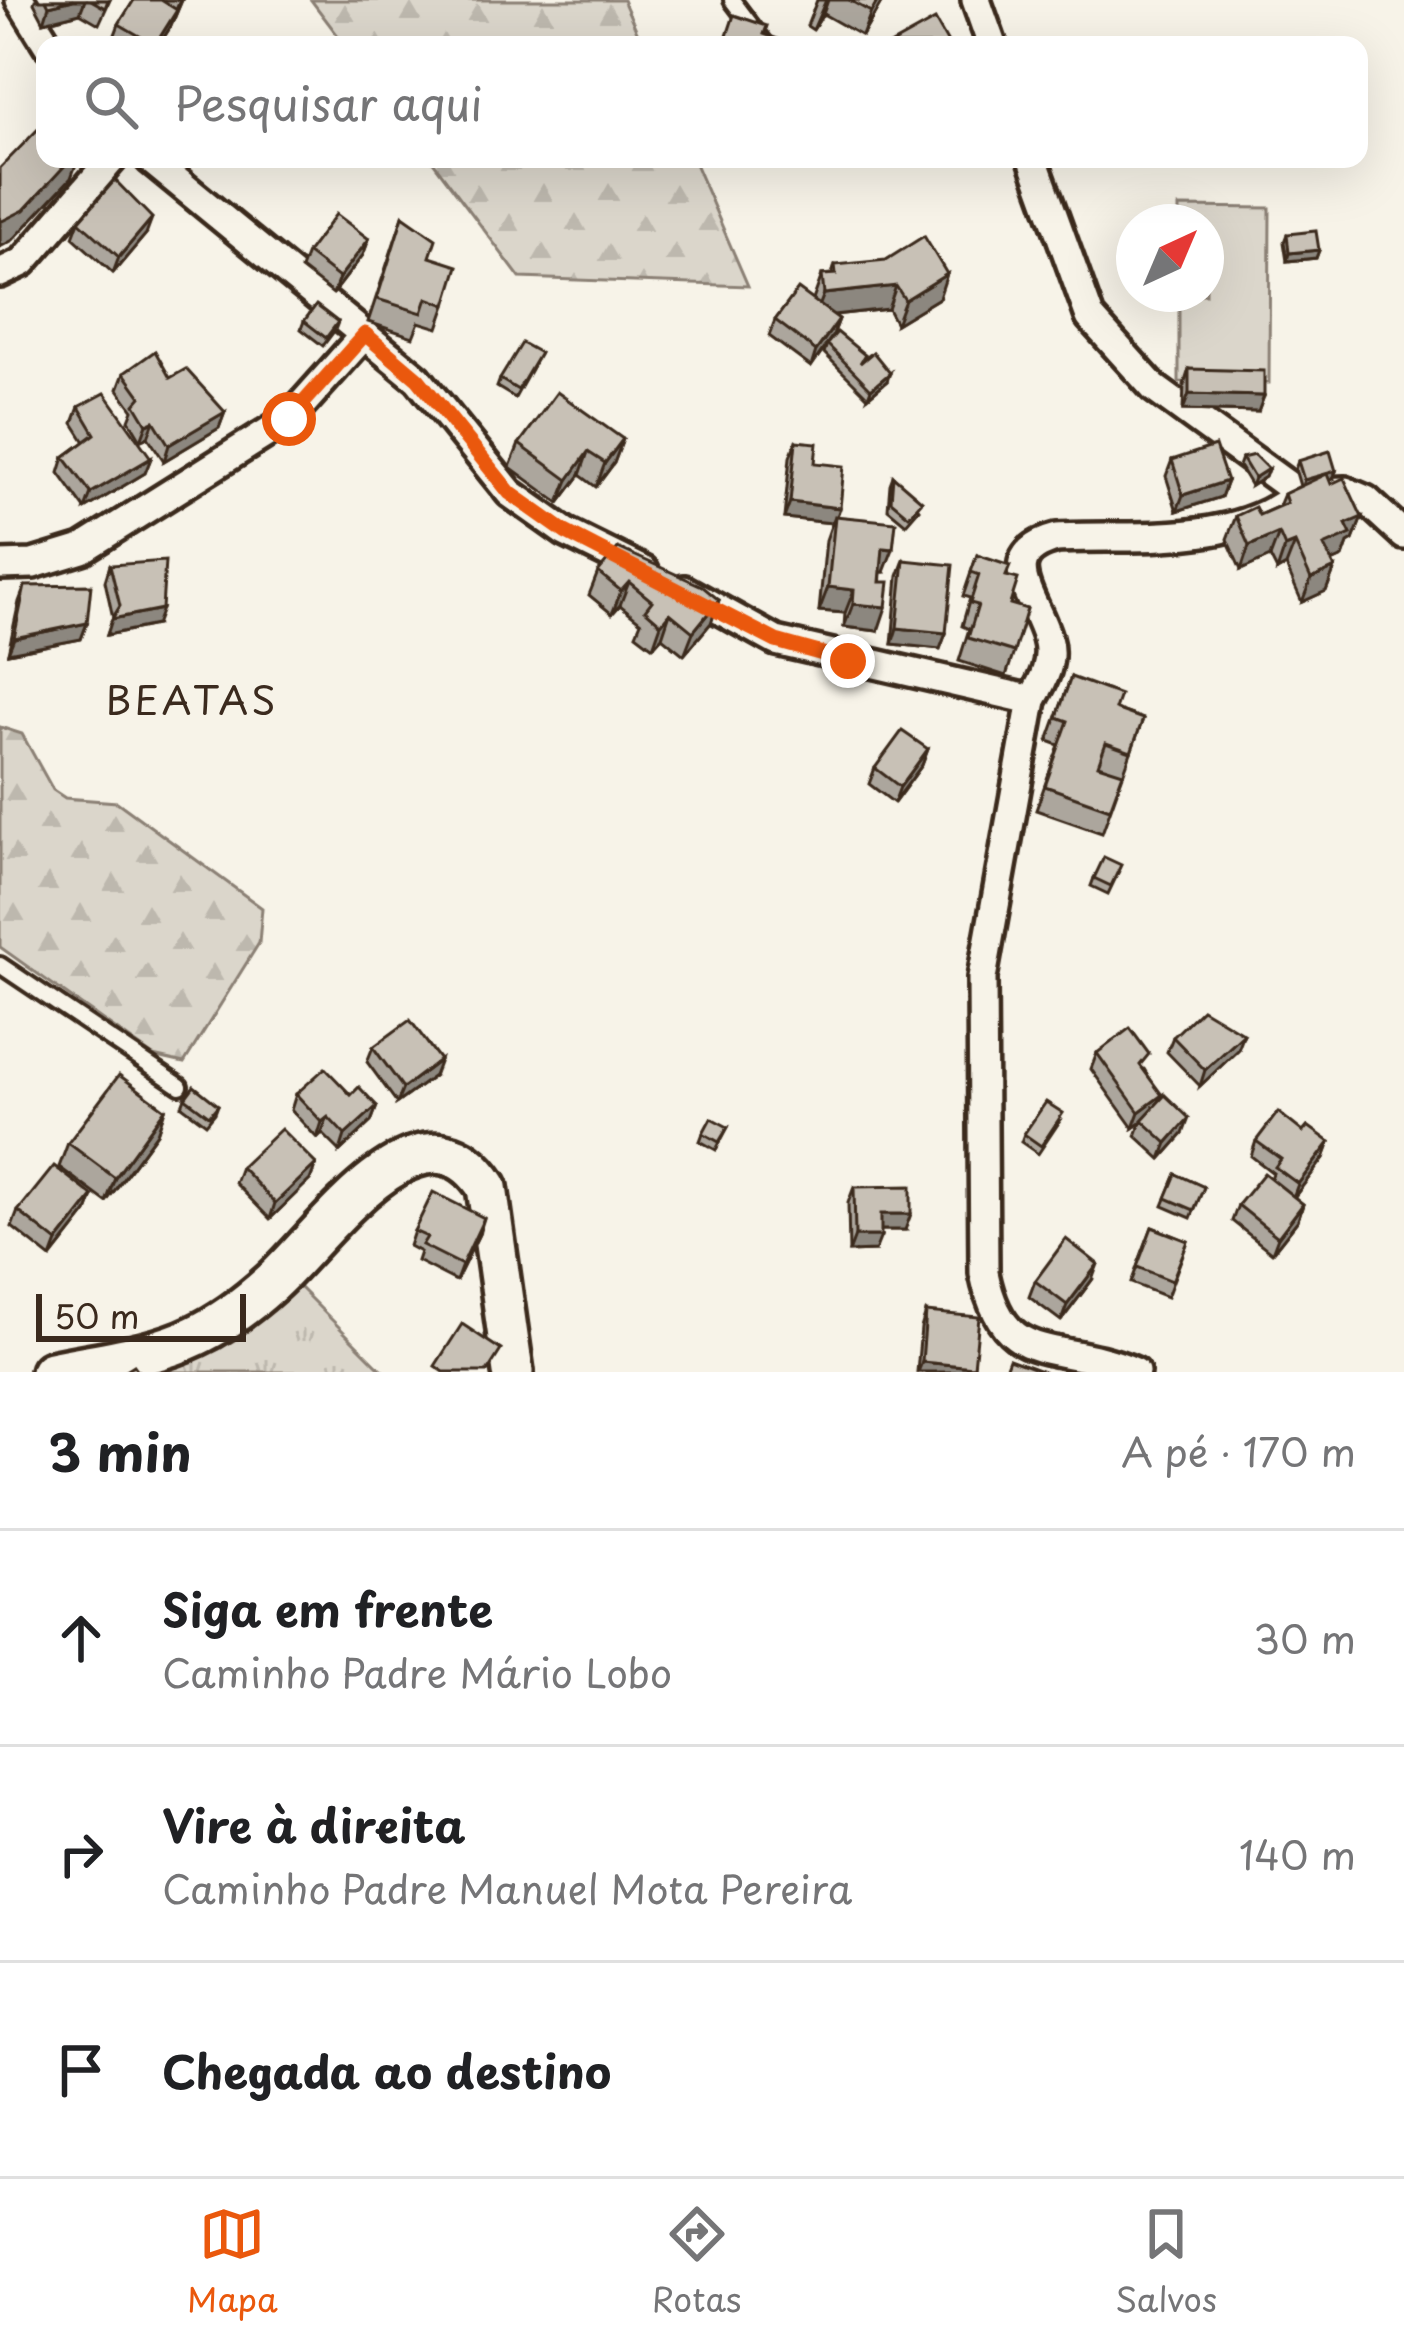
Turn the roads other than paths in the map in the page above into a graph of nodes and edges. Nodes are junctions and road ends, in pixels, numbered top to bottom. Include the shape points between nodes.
1 (20, 0) edge
2 (732, 0) edge
3 (976, 0) edge
4 (42, 36) edge
5 (759, 36) edge
6 (989, 36) edge
7 (104, 168) edge
8 (161, 168) edge
9 (1036, 168) edge
10 (0, 273) edge
11 (365, 334) junction
12 (1298, 493) junction
13 (1404, 535) edge
14 (0, 566) edge
15 (1032, 700) junction
16 (0, 965) edge
17 (181, 1086) dead end
18 (51, 1372) edge
19 (513, 1372) edge
20 (1135, 1372) edge

1 - 4 street
2 - 5 lane
3 - 6 street
7 - 10 street via 22,262
8 - 11 street
9 - 12 street via 1090,317 1181,413
11 - 14 street via 289,419 82,549
11 - 15 street via 418,379 510,493 565,532 776,641
12 - 13 street via 1345,491
12 - 15 street via 1217,530 1039,543 1023,563 1022,580 1048,640 1049,665
15 - 20 street via 982,978 984,1273 990,1312 1006,1338 1034,1355
16 - 17 lane
18 - 19 main road via 195,1336 269,1286 377,1177 435,1153 475,1169 487,1187

